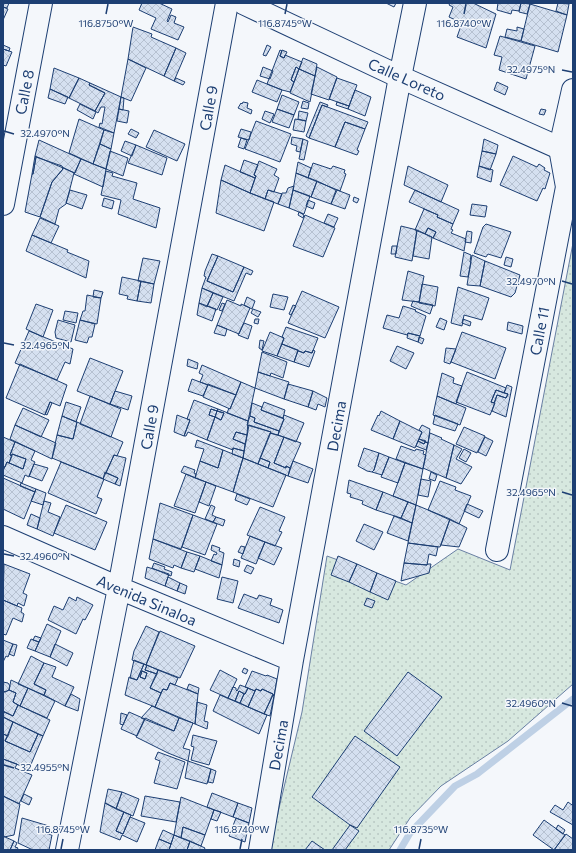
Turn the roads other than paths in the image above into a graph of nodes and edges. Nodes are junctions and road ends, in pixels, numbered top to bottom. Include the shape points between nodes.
1 (41, 3) edge
2 (228, 3) edge
3 (243, 3) edge
4 (415, 3) edge
5 (400, 76) junction
6 (573, 90) edge
7 (567, 151) edge
8 (3, 204) edge
9 (3, 537) edge
10 (497, 550) dead end
11 (119, 588) junction
12 (292, 660) junction
13 (67, 850) edge
14 (260, 850) edge

1 - 8 street, Calle 8
2 - 11 street, Calle 9
3 - 5 street, Calle Loreto
4 - 5 street, Decima
5 - 7 street, Calle Loreto
5 - 12 street, Decima
6 - 7 street, Calle 11
7 - 10 street, Calle 11 via 567,187
9 - 11 street, Avenida Sinaloa
11 - 12 street, Avenida Sinaloa
11 - 13 street, Calle 9
12 - 14 street, Decima

